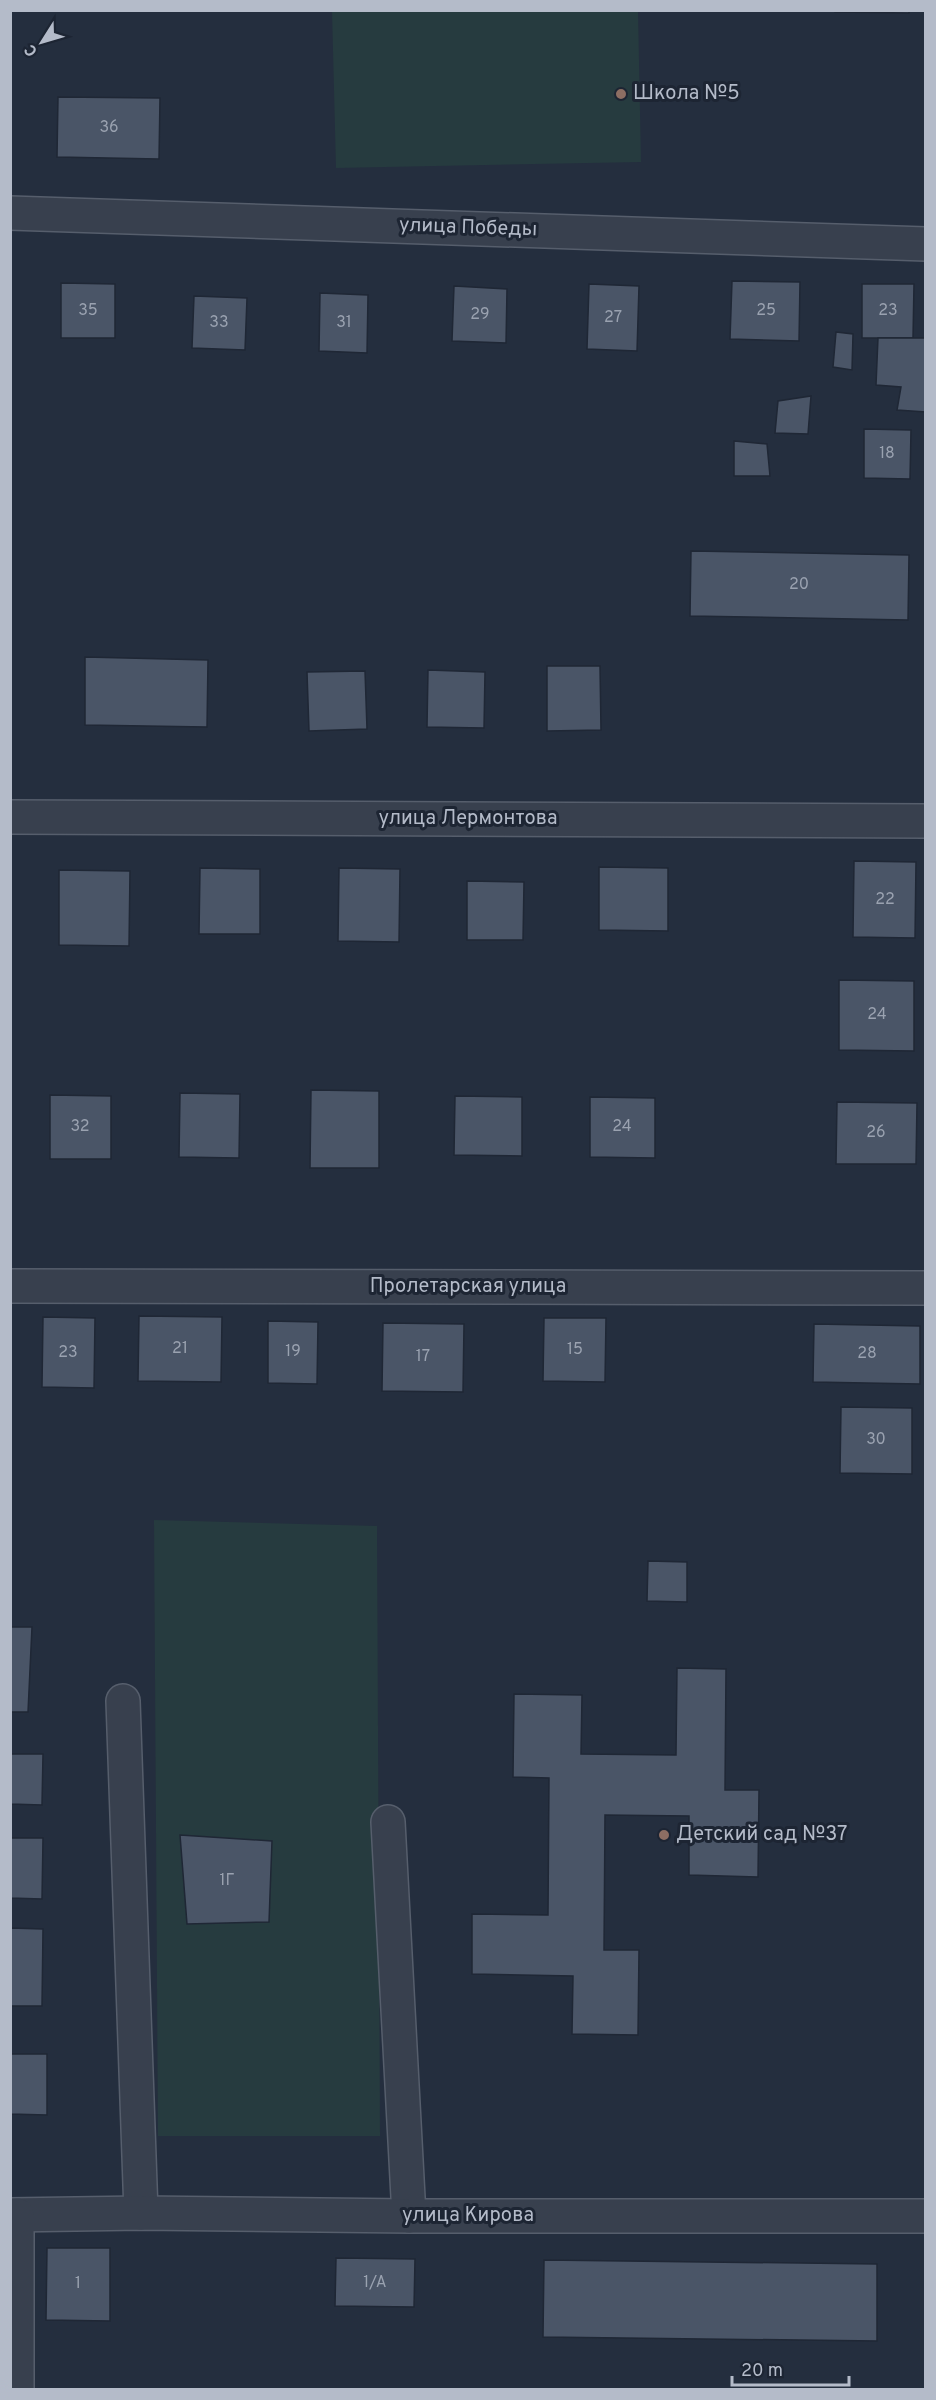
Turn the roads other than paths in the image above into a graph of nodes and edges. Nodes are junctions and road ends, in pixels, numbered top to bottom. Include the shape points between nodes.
1 (10, 213) edge
2 (926, 244) edge
3 (10, 817) edge
4 (926, 821) edge
5 (10, 1286) edge
6 (926, 1288) edge
7 (123, 1701) dead end
8 (388, 1822) dead end
9 (141, 2213) junction
10 (14, 2215) edge
11 (409, 2216) junction
12 (926, 2216) edge
13 (17, 2390) edge

1 - 2 street, улица Победы
3 - 4 street, улица Лермонтова
5 - 6 street, Пролетарская улица
7 - 9 street
8 - 11 street
9 - 10 street, улица Кирова
9 - 11 street, улица Кирова
10 - 13 street
11 - 12 street, улица Кирова

